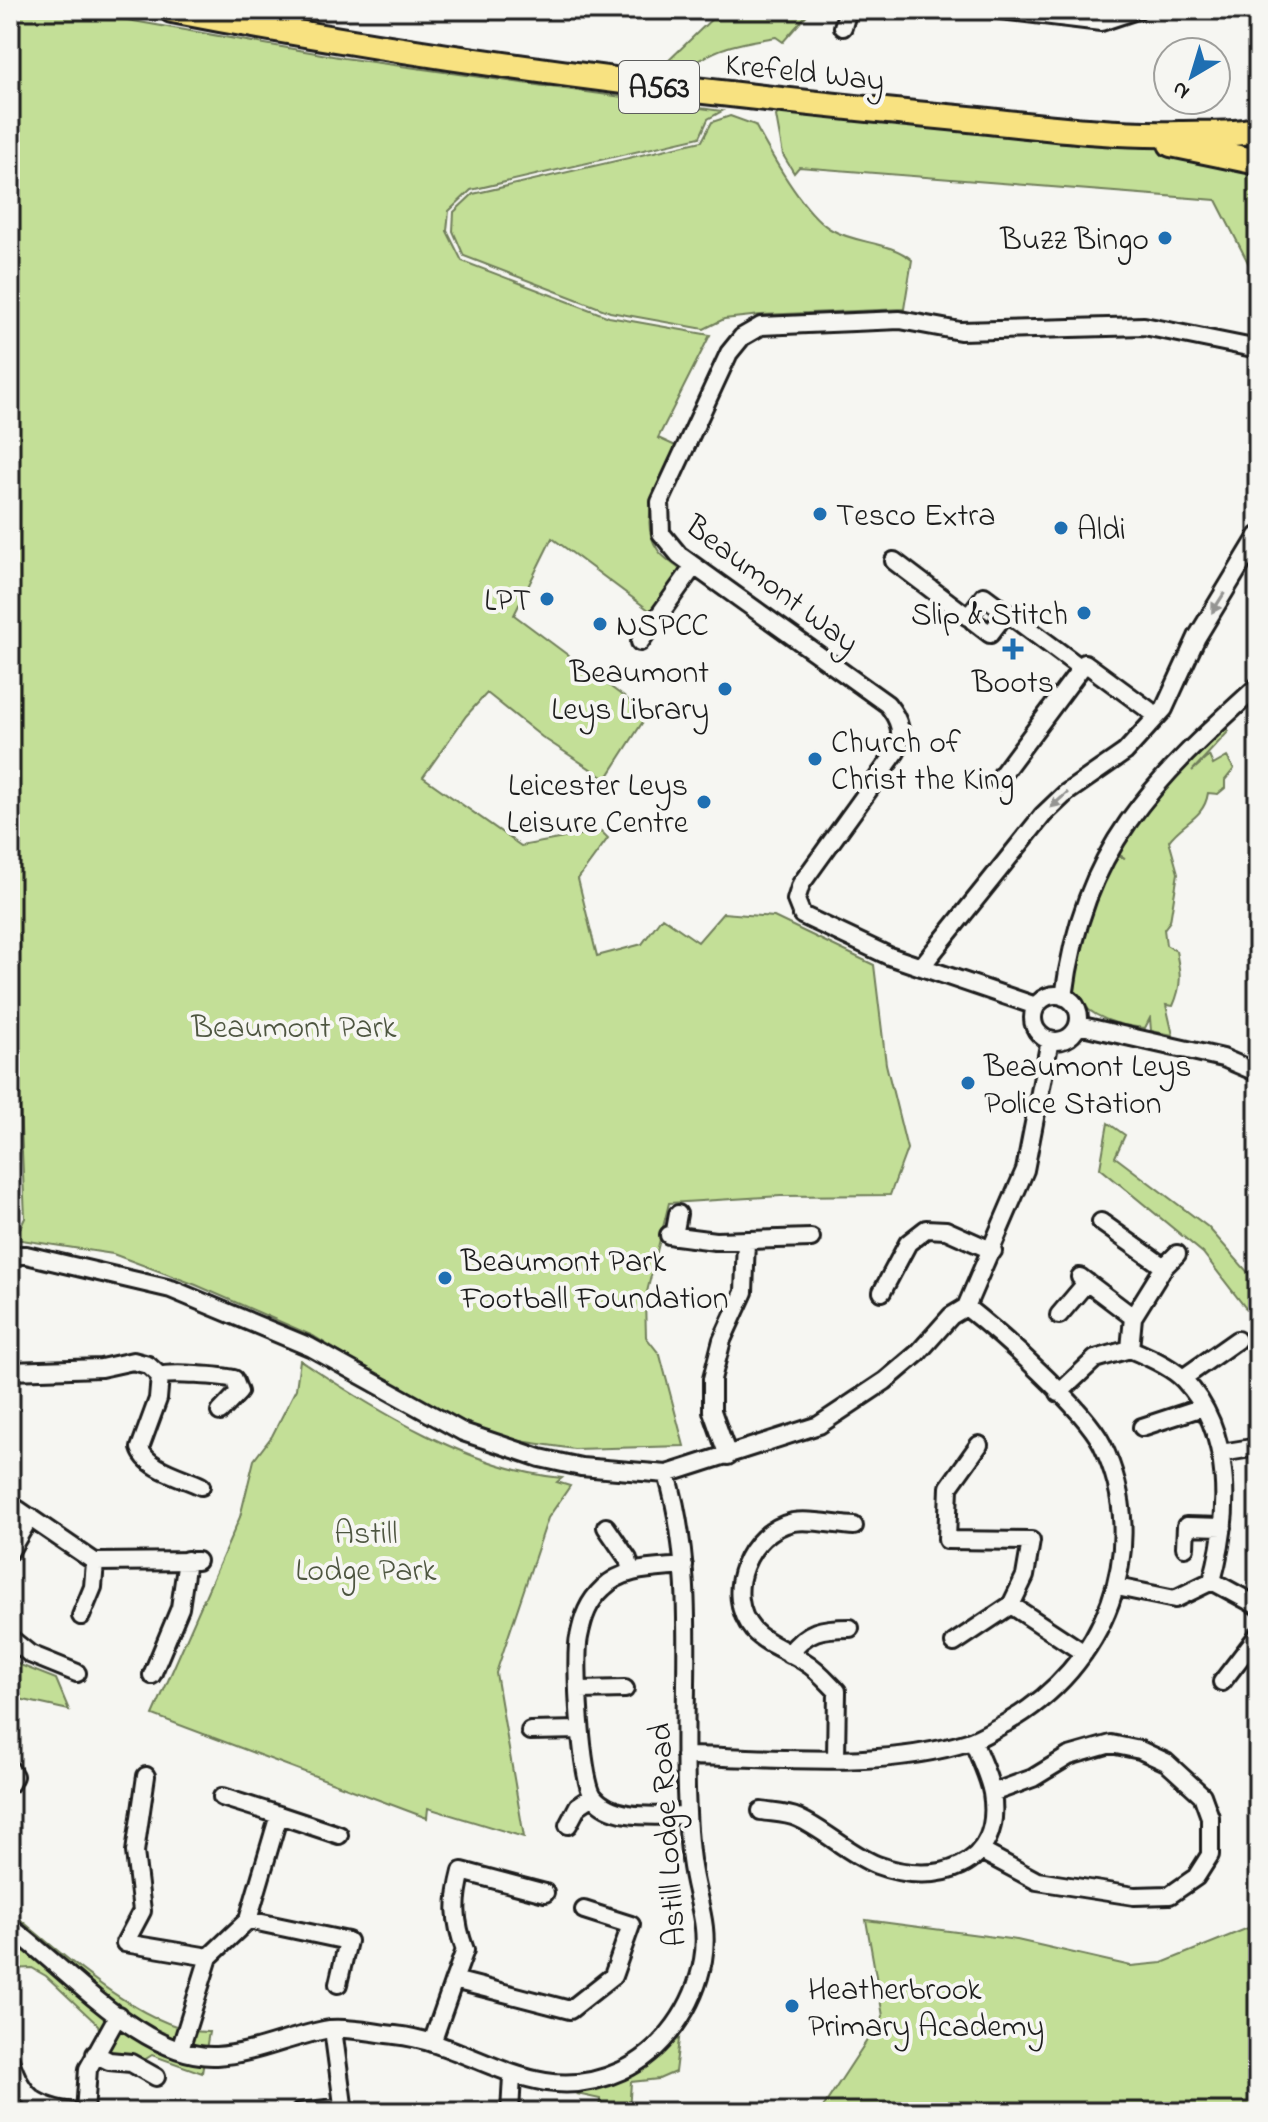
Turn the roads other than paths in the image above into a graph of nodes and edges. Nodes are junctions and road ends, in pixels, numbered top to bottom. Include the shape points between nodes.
1 (172, 10) edge
2 (848, 10) edge
3 (1001, 10) edge
4 (1137, 10) edge
5 (1072, 14) edge
6 (843, 27) dead end
7 (1258, 129) edge
8 (1150, 137) junction
9 (1258, 162) edge
10 (1258, 349) edge
11 (1258, 380) edge
12 (1258, 392) edge
13 (1258, 536) edge
14 (894, 561) dead end
15 (694, 566) junction
16 (1006, 613) junction
17 (973, 621) dead end
18 (640, 642) dead end
19 (1081, 668) junction
20 (1258, 686) edge
21 (1149, 710) dead end
22 (998, 780) dead end
23 (921, 967) junction
24 (1064, 997) junction
25 (1036, 1006) junction
26 (1078, 1025) junction
27 (1050, 1040) junction
28 (1258, 1073) edge
29 (678, 1214) dead end
30 (1101, 1222) dead end
31 (811, 1238) dead end
32 (746, 1241) junction
33 (993, 1251) junction
34 (1177, 1254) dead end
35 (18, 1255) edge
36 (1164, 1267) junction
37 (882, 1292) dead end
38 (966, 1307) junction
39 (1059, 1315) dead end
40 (1133, 1317) junction
41 (1237, 1340) dead end
42 (1130, 1349) junction
43 (10, 1371) edge
44 (160, 1376) junction
45 (1183, 1378) junction
46 (1059, 1393) junction
47 (1203, 1407) junction
48 (220, 1412) dead end
49 (1142, 1427) dead end
50 (979, 1445) dead end
51 (1258, 1447) edge
52 (1221, 1453) junction
53 (728, 1456) junction
54 (667, 1474) junction
55 (201, 1486) dead end
56 (10, 1504) edge
57 (30, 1517) junction
58 (854, 1526) dead end
59 (606, 1527) dead end
60 (1223, 1527) junction
61 (1185, 1547) dead end
62 (10, 1551) edge
63 (95, 1562) junction
64 (684, 1566) junction
65 (631, 1572) junction
66 (1212, 1581) junction
67 (1117, 1587) junction
68 (1257, 1603) edge
69 (1011, 1605) junction
70 (81, 1616) dead end
71 (856, 1628) dead end
72 (1258, 1635) edge
73 (10, 1638) edge
74 (954, 1643) dead end
75 (1084, 1653) junction
76 (789, 1654) junction
77 (77, 1673) dead end
78 (152, 1675) dead end
79 (1222, 1682) dead end
80 (625, 1689) dead end
81 (580, 1690) junction
82 (580, 1730) junction
83 (530, 1731) dead end
84 (973, 1741) junction
85 (685, 1756) junction
86 (836, 1758) junction
87 (10, 1769) edge
88 (146, 1776) dead end
89 (10, 1784) edge
90 (992, 1793) junction
91 (593, 1796) junction
92 (222, 1797) dead end
93 (761, 1811) dead end
94 (279, 1815) junction
95 (687, 1815) junction
96 (568, 1825) dead end
97 (339, 1835) dead end
98 (983, 1852) junction
99 (545, 1893) dead end
100 (584, 1910) dead end
101 (248, 1920) junction
102 (10, 1927) edge
103 (209, 1957) junction
104 (454, 1980) junction
105 (338, 1984) dead end
106 (118, 2015) junction
107 (333, 2029) junction
108 (432, 2043) junction
109 (180, 2050) junction
110 (95, 2054) junction
111 (10, 2060) edge
112 (151, 2069) dead end
113 (512, 2076) junction
114 (344, 2110) edge
115 (74, 2112) edge
116 (85, 2112) edge
117 (300, 2112) edge
118 (510, 2112) edge

1 - 8 highway, Krefeld Way / A563 via 533,71 781,102
2 - 6 street
3 - 5 street
4 - 5 street via 1101,22
7 - 8 highway, Krefeld Way / A563
8 - 9 highway, Krefeld Way / A563
10 - 15 street, Beaumont Way via 1144,326 960,331 900,320 761,326 729,353 660,502 661,533
11 - 12 street
13 -> 23 street via 1197,637 1164,709 1125,752 1051,806
14 - 16 street via 968,617 984,596
15 - 18 street
15 - 23 street, Beaumont Way via 887,704 899,722 896,752 801,884 796,900 811,921
16 - 17 street via 990,634
16 - 19 street
19 - 21 street via 1085,663
19 - 22 street
20 - 24 street via 1167,772 1114,839 1069,952
23 - 25 street, Beaumont Way
24 - 25 street via 1048,996
24 - 26 street via 1075,1005
25 - 27 street via 1035,1027
26 - 27 street via 1064,1040
26 - 28 street via 1223,1058
27 - 33 street via 1025,1170
29 - 32 street via 671,1236
30 - 36 street
31 - 32 street
32 - 53 street via 744,1292 717,1356 711,1393
33 - 37 street via 946,1230 926,1229 908,1243
33 - 38 street
34 - 36 street
35 - 54 street via 171,1289 310,1347 463,1432 553,1461
36 - 40 street
38 - 46 street
38 - 53 street via 885,1381 819,1425
39 - 40 street via 1084,1279
40 - 42 street
41 - 45 street
42 - 45 street
42 - 46 street via 1095,1359
43 - 44 street via 101,1368 133,1361
44 - 48 street via 175,1372 234,1379 239,1392
44 - 55 street via 141,1454
45 - 47 street
46 - 67 street via 1101,1442 1119,1484 1125,1530
47 - 49 street
47 - 52 street
50 - 69 street via 949,1487 941,1546 1031,1541 1025,1576
51 - 52 street
52 - 60 street
53 - 54 street
54 - 64 street, Astill Lodge Road
56 - 57 street
57 - 62 street
57 - 63 street
58 - 76 street via 793,1522 756,1543 745,1564 742,1610 752,1629
59 - 65 street
60 - 61 street via 1186,1526
60 - 66 street
63 - 70 street via 93,1587
63 - 78 street via 192,1560 180,1608
64 - 65 street
64 - 85 street, Astill Lodge Road
65 - 81 street via 619,1575 587,1606 578,1641
66 - 67 street via 1175,1599
66 - 68 street
67 - 75 street via 1103,1626
69 - 74 street
69 - 75 street
71 - 76 street via 818,1628
72 - 79 street
73 - 77 street via 30,1654
75 - 84 street via 1027,1711
76 - 86 street via 806,1662 837,1691
80 - 81 street
81 - 82 street
82 - 83 street
82 - 91 street
84 - 86 street via 907,1757
84 - 90 street
85 - 86 street
85 - 95 street, Astill Lodge Road
87 - 89 street
88 - 103 street via 135,1852 142,1911 125,1943
90 - 98 street
90 - 98 street via 1033,1778 1069,1756 1111,1744 1140,1750 1166,1762 1202,1795 1210,1817 1210,1855 1196,1877 1170,1895 1134,1896 1037,1881
91 - 95 street via 634,1815
91 - 96 street via 578,1806
92 - 94 street
93 - 98 street via 796,1816 876,1865 903,1871 963,1868
94 - 97 street
94 - 101 street
95 - 113 street, Astill Lodge Road via 706,1932 690,2006 651,2051 623,2071 564,2083
99 - 104 street via 462,1871 454,1911 465,1950
100 - 104 street via 631,1925 613,1976 570,2010
101 - 103 street
101 - 105 street via 348,1941
102 - 106 street, Astill Lodge Road
103 - 109 street
104 - 108 street
106 - 109 street, Astill Lodge Road via 161,2045
106 - 110 street
107 - 108 street, Astill Lodge Road
107 - 109 street, Astill Lodge Road via 241,2053 212,2056
107 - 114 street
108 - 113 street, Astill Lodge Road
110 - 112 street
110 - 116 street via 88,2069
111 - 115 street via 19,2086 32,2098 49,2109
113 - 118 street
114 - 117 street

